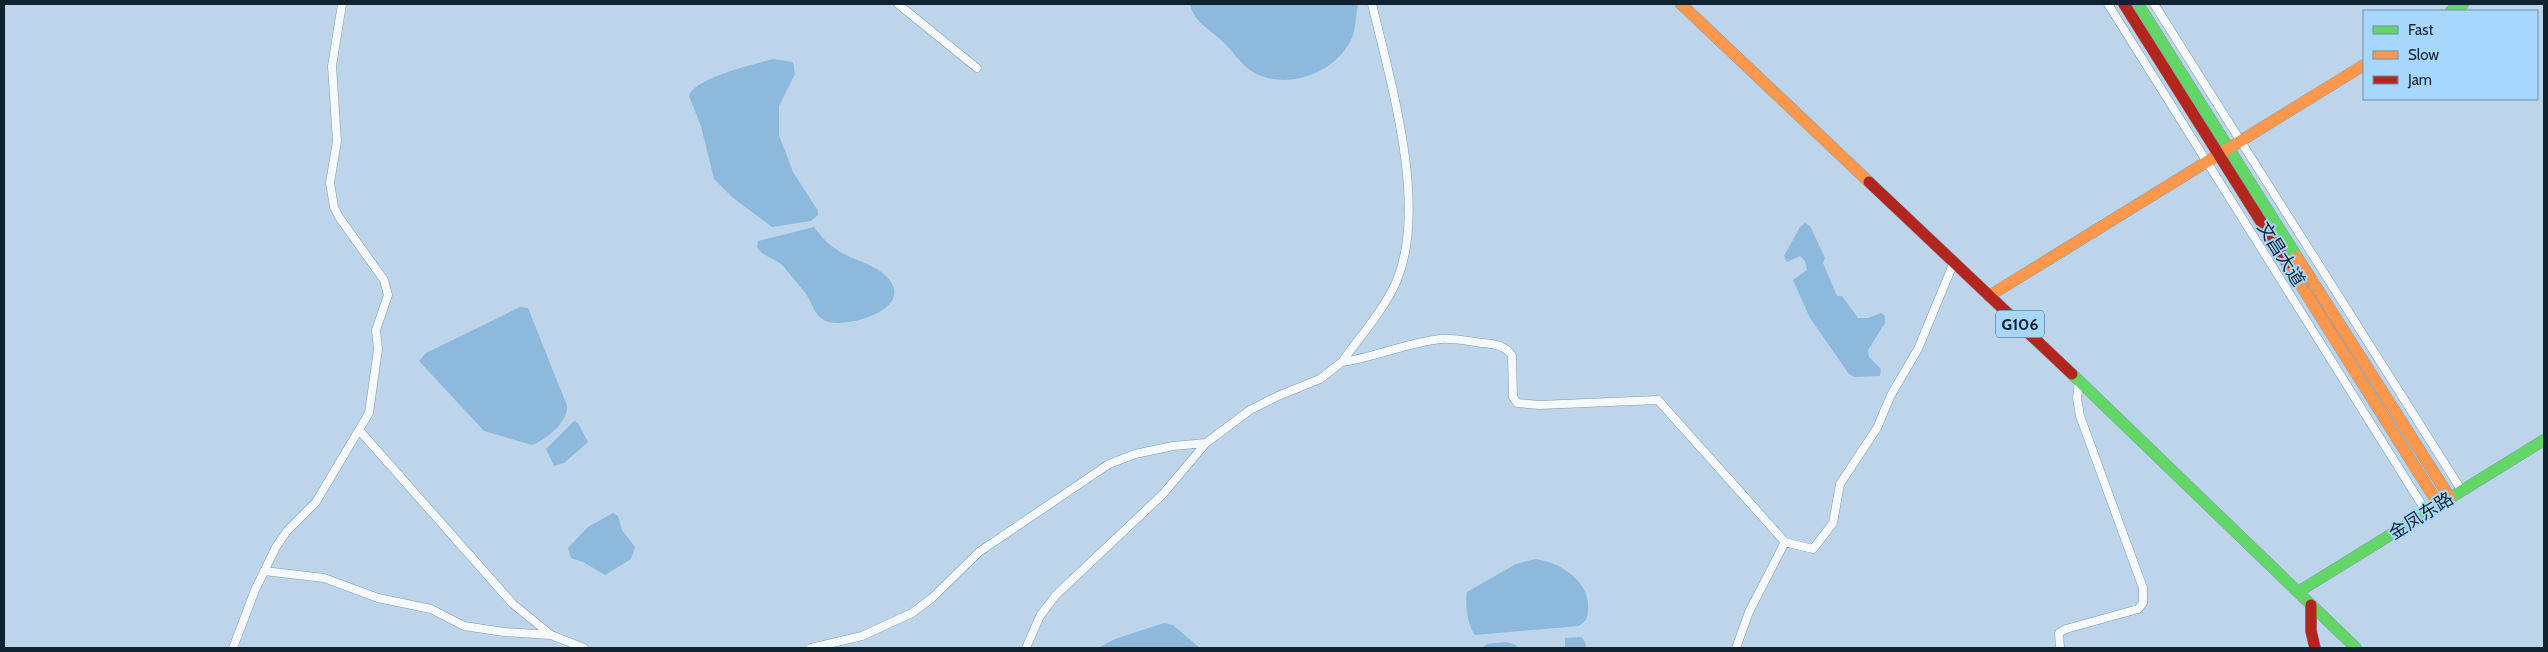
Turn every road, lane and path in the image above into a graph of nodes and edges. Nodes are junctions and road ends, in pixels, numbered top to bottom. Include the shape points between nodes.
1 (342, 4) edge
2 (898, 4) edge
3 (1372, 4) edge
4 (1681, 4) edge
5 (2108, 4) edge
6 (2124, 4) edge
7 (2138, 4) edge
8 (2154, 4) edge
9 (2363, 66) edge
10 (977, 68) dead end
11 (2242, 140) junction
12 (2229, 148) junction
13 (2219, 155) junction
14 (2207, 162) junction
15 (1954, 262) junction
16 (1989, 296) junction
17 (1342, 362) junction
18 (2079, 381) junction
19 (359, 430) junction
20 (2544, 440) edge
21 (1206, 443) junction
22 (2462, 491) junction
23 (2450, 498) junction
24 (2439, 505) junction
25 (2427, 513) junction
26 (1785, 542) junction
27 (264, 572) junction
28 (2298, 592) junction
29 (2311, 605) junction
30 (551, 635) junction
31 (233, 648) edge
32 (584, 648) edge
33 (811, 648) edge
34 (1026, 648) edge
35 (1736, 648) edge
36 (2060, 648) edge
37 (2315, 648) edge
38 (2356, 648) edge

1 - 19 street via 332,66 337,141 330,183 339,217 384,280 388,291 376,330 378,349 369,413
2 - 10 street
3 - 17 street via 1407,164 1407,230 1403,262 1396,282
4 - 15 main road, G106
5 - 14 street
6 - 13 main road, 文昌大道
7 - 12 main road, 文昌大道
8 - 11 street
9 - 11 main road
11 - 12 main road
11 - 22 street
12 - 13 main road
12 - 23 main road, 文昌大道
13 - 14 main road
13 - 24 main road, 文昌大道
14 - 16 main road
14 - 25 street
15 - 16 main road, G106
15 - 26 street via 1918,349 1891,395 1877,428 1840,484 1833,523 1814,549
16 - 18 main road, G106
17 - 21 street via 1320,379 1250,410
17 - 26 street via 1365,359 1432,340 1457,339 1492,344 1510,352 1513,396 1517,403 1658,400
18 - 28 main road, G106
18 - 36 street via 2080,416 2143,588 2143,604 2138,610 2066,629 2060,633
19 - 27 street via 316,502 276,546
19 - 30 street via 499,590
20 - 22 main road, 金凤东路
21 - 33 street via 1145,452 1109,464 979,552 912,613 862,636
21 - 34 street via 1163,494 1056,595 1040,616
22 - 23 main road, 金凤东路
23 - 24 main road, 金凤东路
24 - 25 main road, 金凤东路
25 - 28 main road, 金凤东路
26 - 35 street via 1749,612
27 - 30 street via 324,578 378,598 431,608 464,626
27 - 31 street
28 - 29 main road, G106
29 - 37 main road
29 - 38 main road, G106
30 - 32 street

